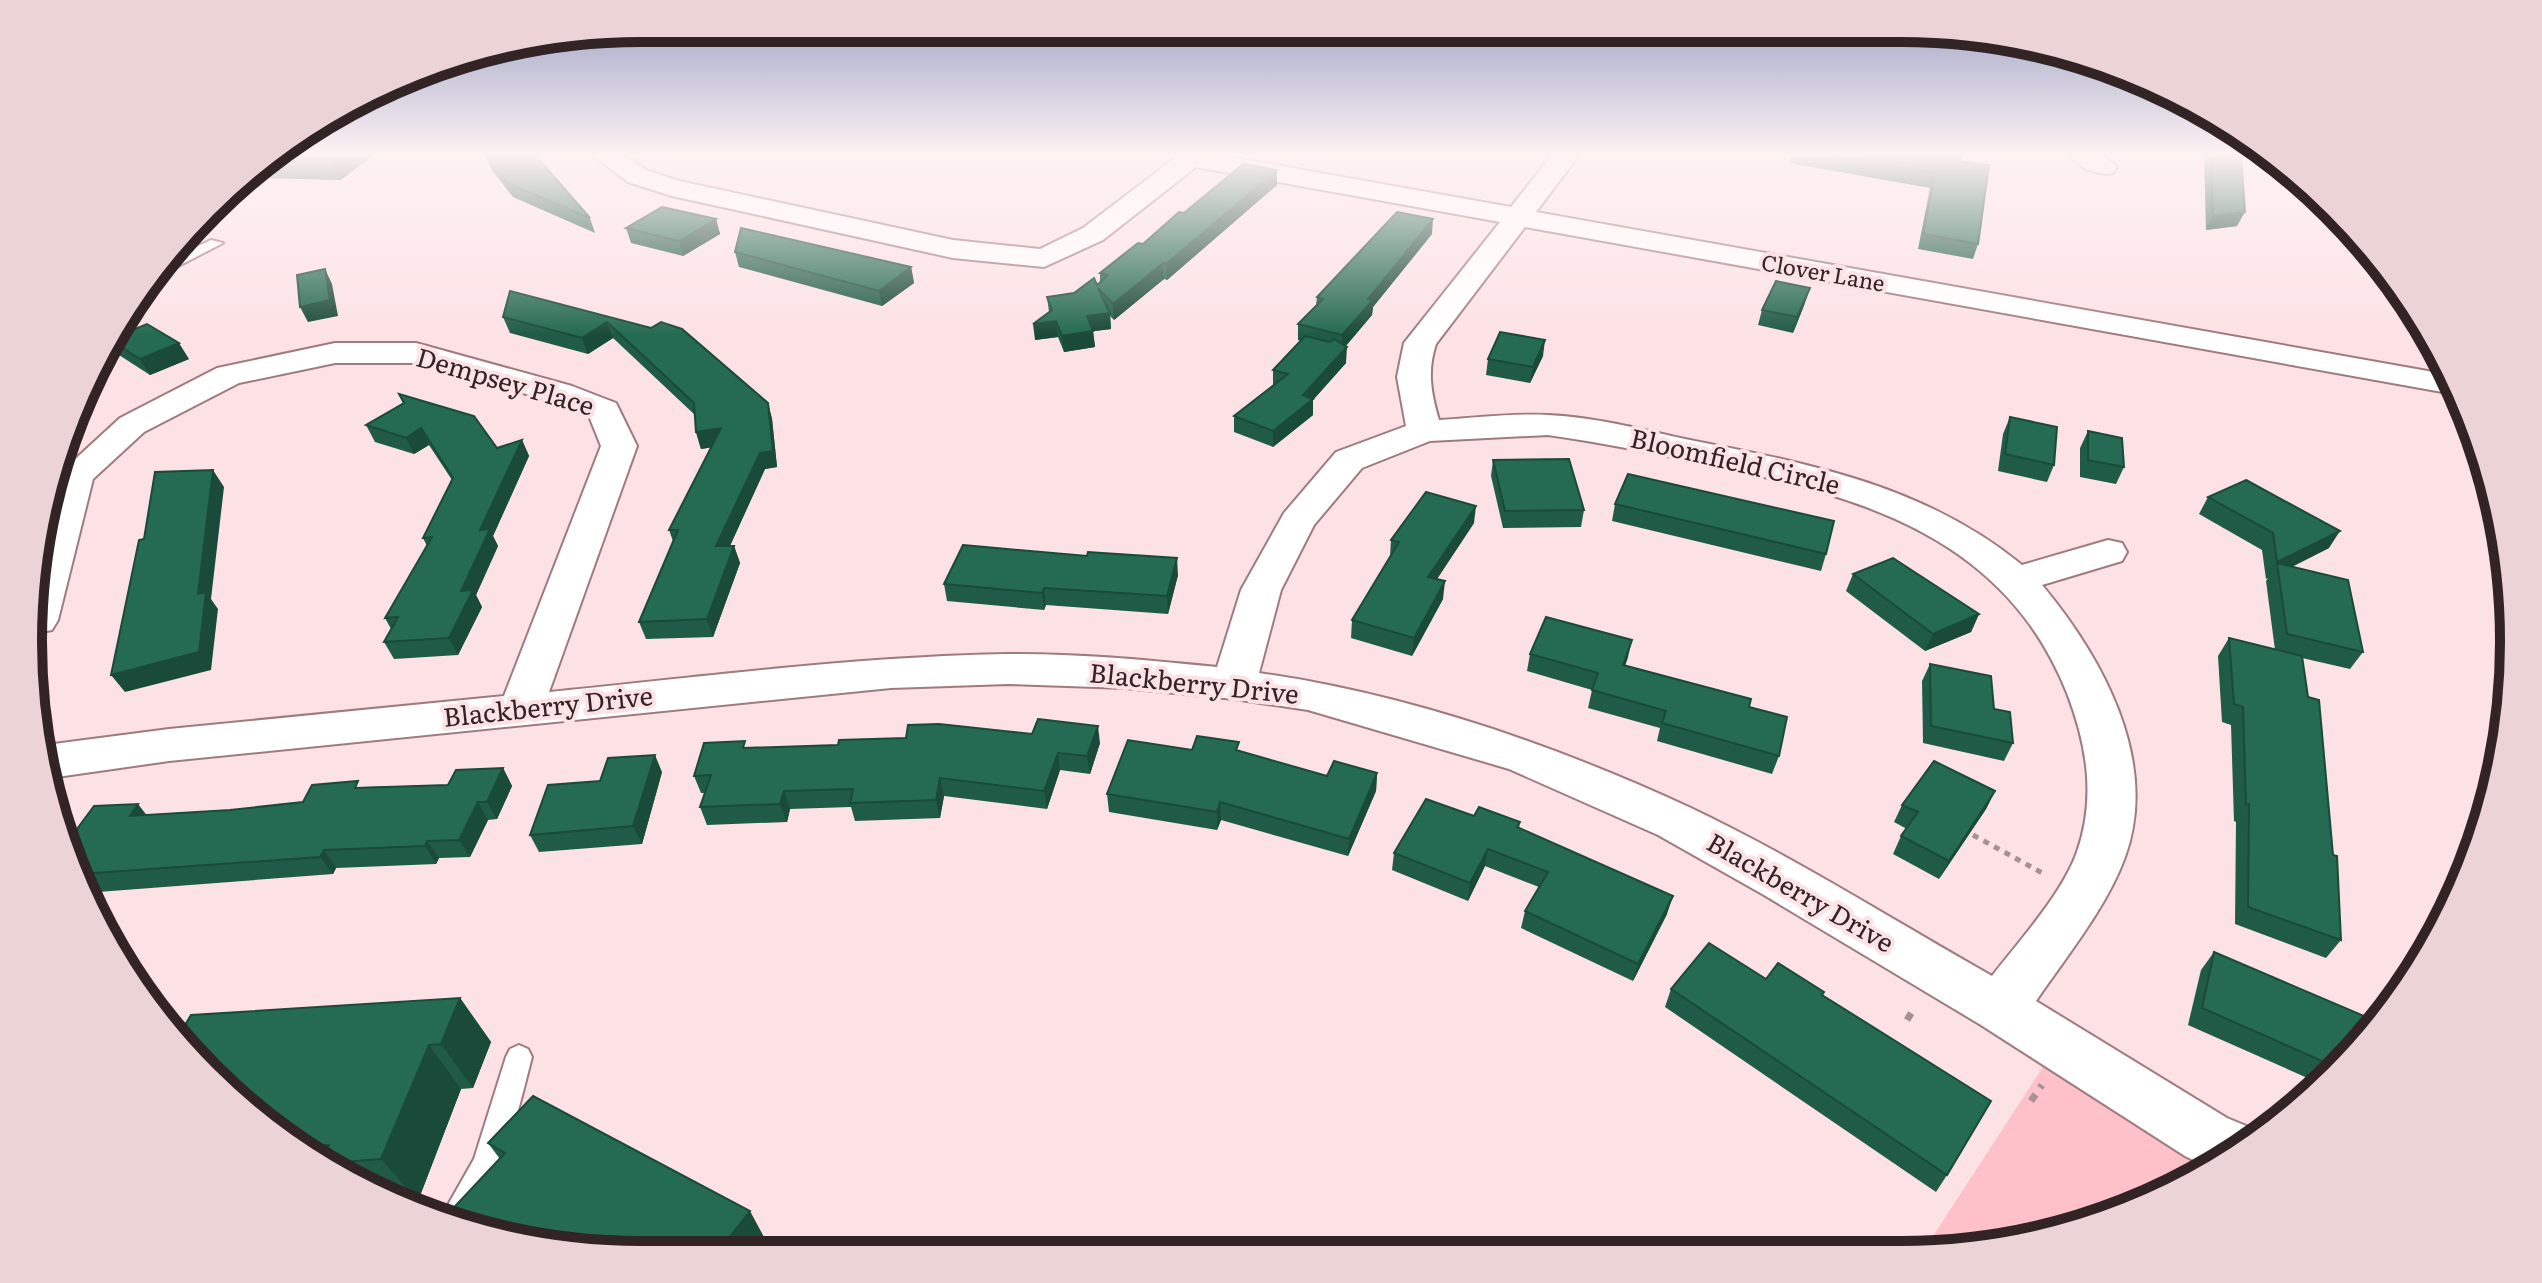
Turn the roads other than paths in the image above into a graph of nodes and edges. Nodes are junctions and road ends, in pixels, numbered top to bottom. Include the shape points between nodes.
1 (796, 215) edge
2 (1118, 215) edge
3 (1502, 215) edge
4 (1521, 215) edge
5 (1519, 218) junction
6 (216, 243) dead end
7 (179, 261) edge
8 (2441, 384) edge
9 (1425, 431) junction
10 (2108, 552) dead end
11 (2014, 580) junction
12 (44, 595) edge
13 (1234, 684) junction
14 (520, 711) junction
15 (55, 761) edge
16 (2000, 1008) junction
17 (519, 1057) dead end
18 (2225, 1146) edge
19 (456, 1211) edge

1 - 2 street via 953,249 1044,258
3 - 5 street, Clover Lane
4 - 5 street
5 - 8 street, Clover Lane
5 - 9 street via 1420,343 1412,363 1412,386
6 - 7 lane
9 - 11 street, Bloomfield Circle via 1548,425 1816,476 1910,512 1977,548
9 - 13 street, Bloomfield Circle via 1349,460 1297,521 1261,590
10 - 11 street
11 - 16 street, Bloomfield Circle via 2054,626 2099,718 2112,773 2111,819 2100,858 2068,914
12 - 14 street, Dempsey Place via 76,475 132,425 229,375 335,353 416,353 604,410 619,446
13 - 14 street, Blackberry Drive via 1023,669 891,673
13 - 16 street, Blackberry Drive via 1308,695 1525,757 1675,822
14 - 15 street, Blackberry Drive
16 - 18 street, Blackberry Drive
17 - 19 lane via 487,1165

